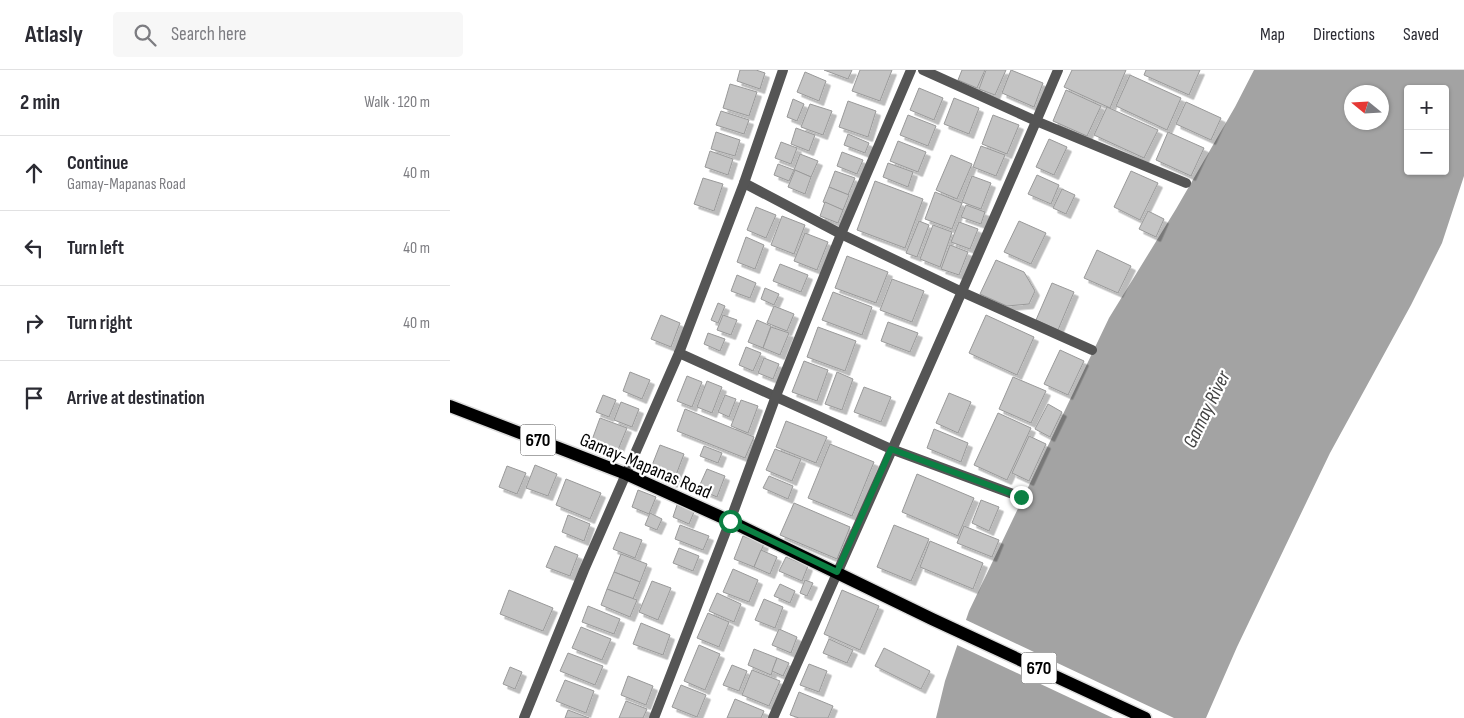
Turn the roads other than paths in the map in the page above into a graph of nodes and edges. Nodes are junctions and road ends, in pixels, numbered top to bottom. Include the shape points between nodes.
1 (783, 70) edge
2 (911, 70) edge
3 (923, 70) edge
4 (1058, 70) edge
5 (1036, 121) junction
6 (744, 183) junction
7 (1186, 183) dead end
8 (841, 234) junction
9 (962, 292) junction
10 (1092, 350) dead end
11 (679, 354) junction
12 (776, 396) junction
13 (450, 406) edge
14 (891, 449) junction
15 (626, 474) junction
16 (1021, 497) dead end
17 (730, 521) junction
18 (837, 572) junction
19 (524, 718) edge
20 (654, 718) edge
21 (773, 718) edge
22 (1145, 718) edge

1 - 6 street
2 - 8 street
3 - 5 street
4 - 5 street
5 - 7 street
5 - 9 street
6 - 8 street
6 - 11 street
8 - 9 street
8 - 12 street
9 - 10 street
9 - 14 street
11 - 12 street
11 - 15 street
12 - 14 street
12 - 17 street
13 - 15 main road, Gamay-Mapanas Road / 670
14 - 16 street
14 - 18 street
15 - 17 main road, Gamay-Mapanas Road / 670
15 - 19 street
17 - 18 main road, Gamay-Mapanas Road / 670
17 - 20 street
18 - 21 street
18 - 22 main road, Gamay-Mapanas Road / 670

